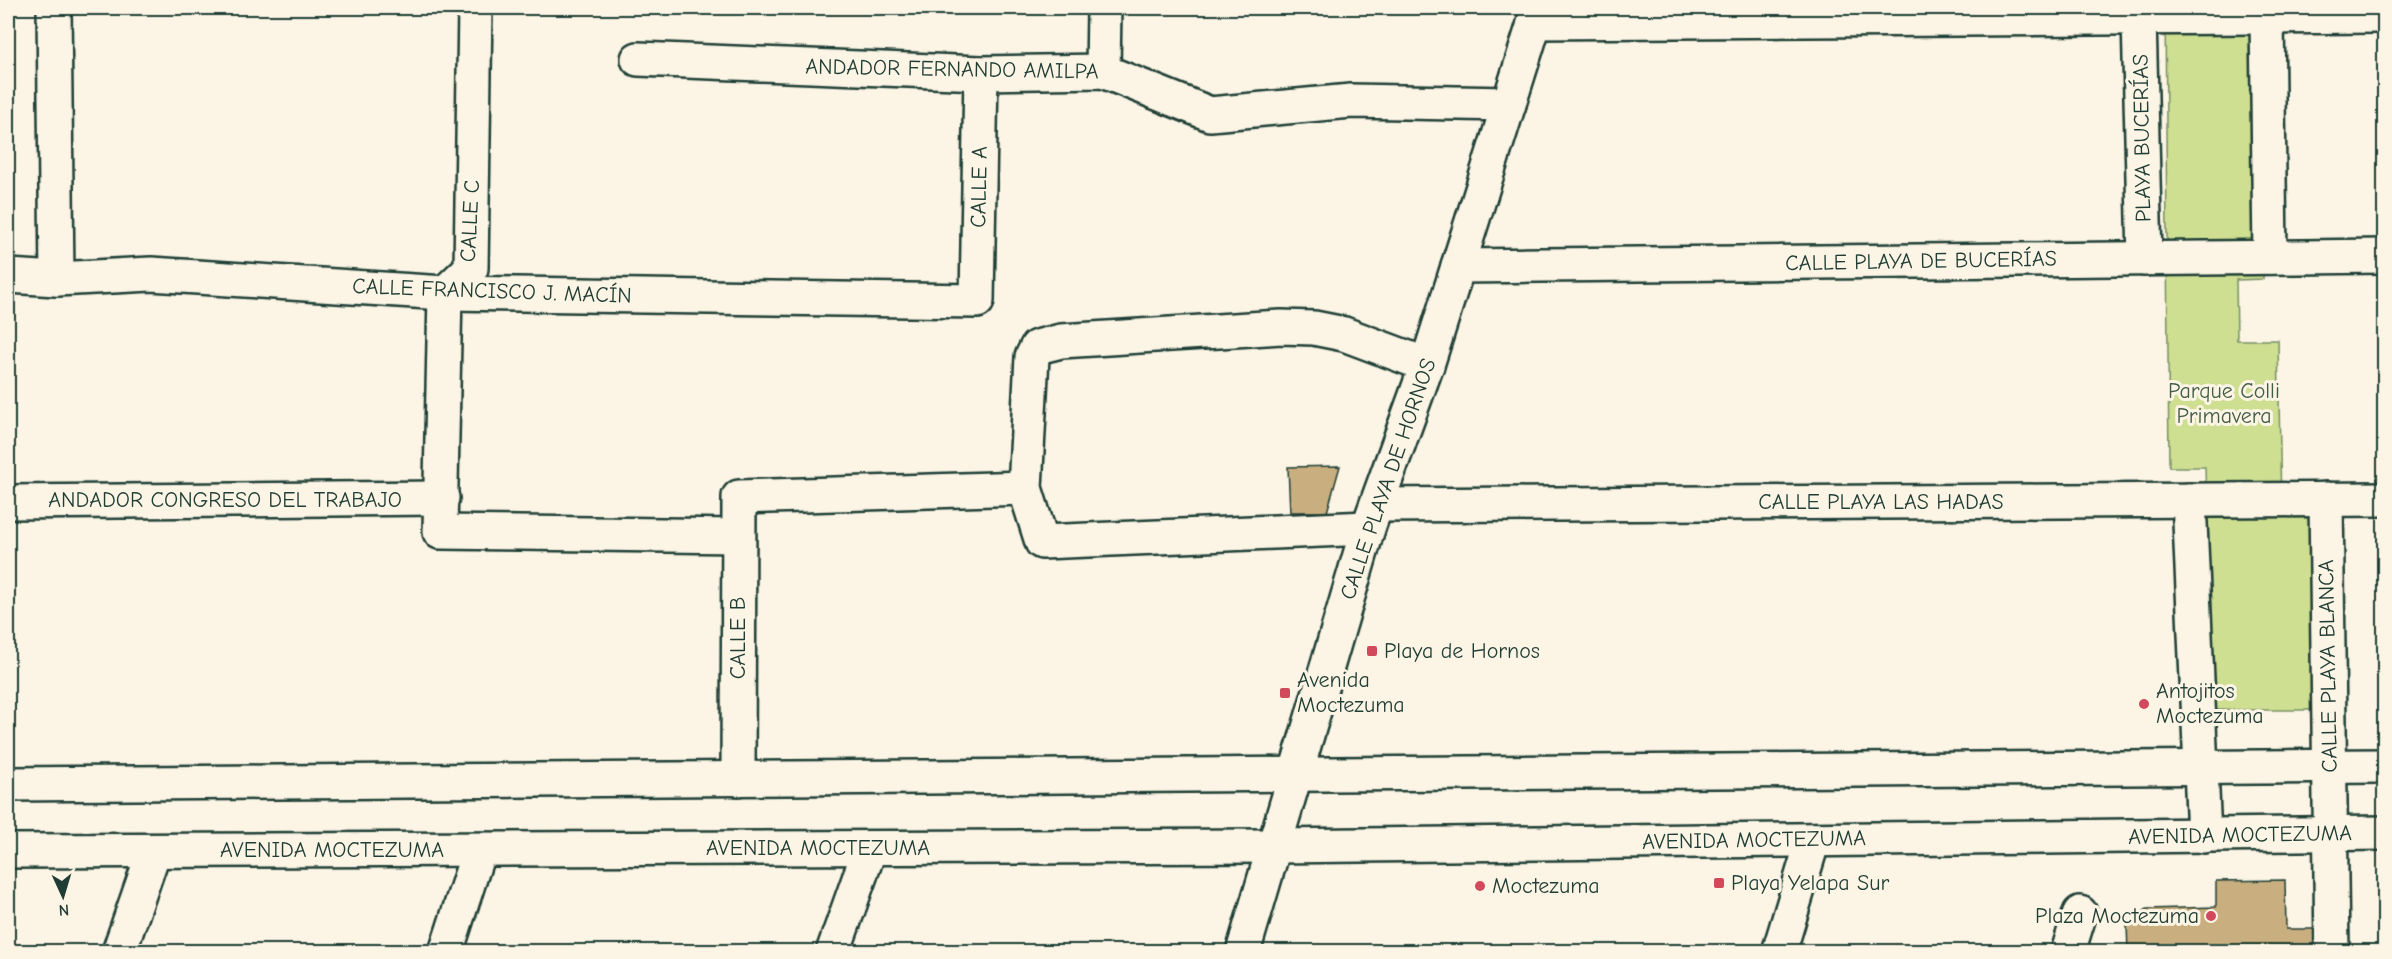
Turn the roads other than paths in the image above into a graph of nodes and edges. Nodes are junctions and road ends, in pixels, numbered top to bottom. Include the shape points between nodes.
1 (54, 8) edge
2 (475, 8) edge
3 (1104, 8) edge
4 (2205, 12) edge
5 (1536, 15) edge
6 (2267, 16) junction
7 (2385, 16) edge
8 (2139, 18) junction
9 (638, 59) dead end
10 (1103, 71) junction
11 (981, 73) junction
12 (1509, 104) junction
13 (2385, 256) edge
14 (2270, 257) junction
15 (2145, 259) junction
16 (1458, 266) junction
17 (8, 276) edge
18 (57, 279) junction
19 (445, 293) junction
20 (977, 302) joint
21 (1427, 365) junction
22 (1025, 488) junction
23 (442, 498) junction
24 (2385, 499) edge
25 (2189, 500) junction
26 (2326, 500) junction
27 (8, 502) edge
28 (1372, 516) junction
29 (738, 536) junction
30 (2385, 766) edge
31 (2329, 767) junction
32 (2201, 769) junction
33 (1293, 775) junction
34 (738, 779) junction
35 (8, 784) edge
36 (2385, 832) edge
37 (2330, 833) junction
38 (2204, 836) junction
39 (1813, 840) junction
40 (1276, 846) junction
41 (870, 848) junction
42 (478, 850) junction
43 (8, 851) edge
44 (154, 851) junction
45 (2080, 913) dead end
46 (119, 951) edge
47 (446, 951) edge
48 (833, 951) edge
49 (1243, 951) edge
50 (1779, 951) edge
51 (2068, 951) edge
52 (2332, 951) edge

1 - 18 street
2 - 19 street, CALLE C via 471,268
3 - 10 street
4 - 6 street
4 - 8 street
5 - 8 street
5 - 12 street, CALLE PLAYA DE HORNOS
6 - 7 street
6 - 14 street
8 - 15 street, PLAYA BUCERÍAS
9 - 11 street, ANDADOR FERNANDO AMILPA
10 - 11 street, ANDADOR FERNANDO AMILPA
10 - 12 street, ANDADOR FERNANDO AMILPA via 1210,114 1351,101
11 - 20 street, CALLE A
12 - 16 street, CALLE PLAYA DE HORNOS
13 - 14 street, CALLE PLAYA DE BUCERÍAS
14 - 15 street, CALLE PLAYA DE BUCERÍAS
15 - 16 street, CALLE PLAYA DE BUCERÍAS
16 - 21 street, CALLE PLAYA DE HORNOS
17 - 18 street, CALLE FRANCISCO J. MACÍN
18 - 19 street, CALLE FRANCISCO J. MACÍN via 151,274
19 - 20 street, CALLE FRANCISCO J. MACÍN
19 - 23 street, CALLE C
21 - 22 street via 1344,333 1314,328 1061,341 1036,347 1031,368
21 - 28 street, CALLE PLAYA DE HORNOS
22 - 28 street via 1042,542
22 - 29 street, CALLE B via 739,497
23 - 27 street, ANDADOR CONGRESO DEL TRABAJO
23 - 29 street, CALLE C via 440,532
24 - 26 street, CALLE PLAYA LAS HADAS
25 - 26 street, CALLE PLAYA LAS HADAS
25 - 28 street, CALLE PLAYA LAS HADAS
25 - 32 street
26 - 31 street, CALLE PLAYA BLANCA
28 - 33 street, CALLE PLAYA DE HORNOS
29 - 34 street, CALLE B
30 - 31 street
31 - 32 street
31 - 37 street, CALLE PLAYA BLANCA
32 - 33 street
32 - 38 street
33 - 34 street
33 - 40 street, CALLE PLAYA DE HORNOS
34 - 35 street
36 - 37 street, AVENIDA MOCTEZUMA
37 - 38 street, AVENIDA MOCTEZUMA
37 - 52 street, CALLE PLAYA BLANCA
38 - 39 street, AVENIDA MOCTEZUMA
39 - 40 street, AVENIDA MOCTEZUMA
39 - 50 street
40 - 41 street, AVENIDA MOCTEZUMA
40 - 49 street, CALLE PLAYA DE HORNOS
41 - 42 street, AVENIDA MOCTEZUMA
41 - 48 street
42 - 44 street, AVENIDA MOCTEZUMA
42 - 47 street
43 - 44 street, AVENIDA MOCTEZUMA
44 - 46 street
45 - 51 street

